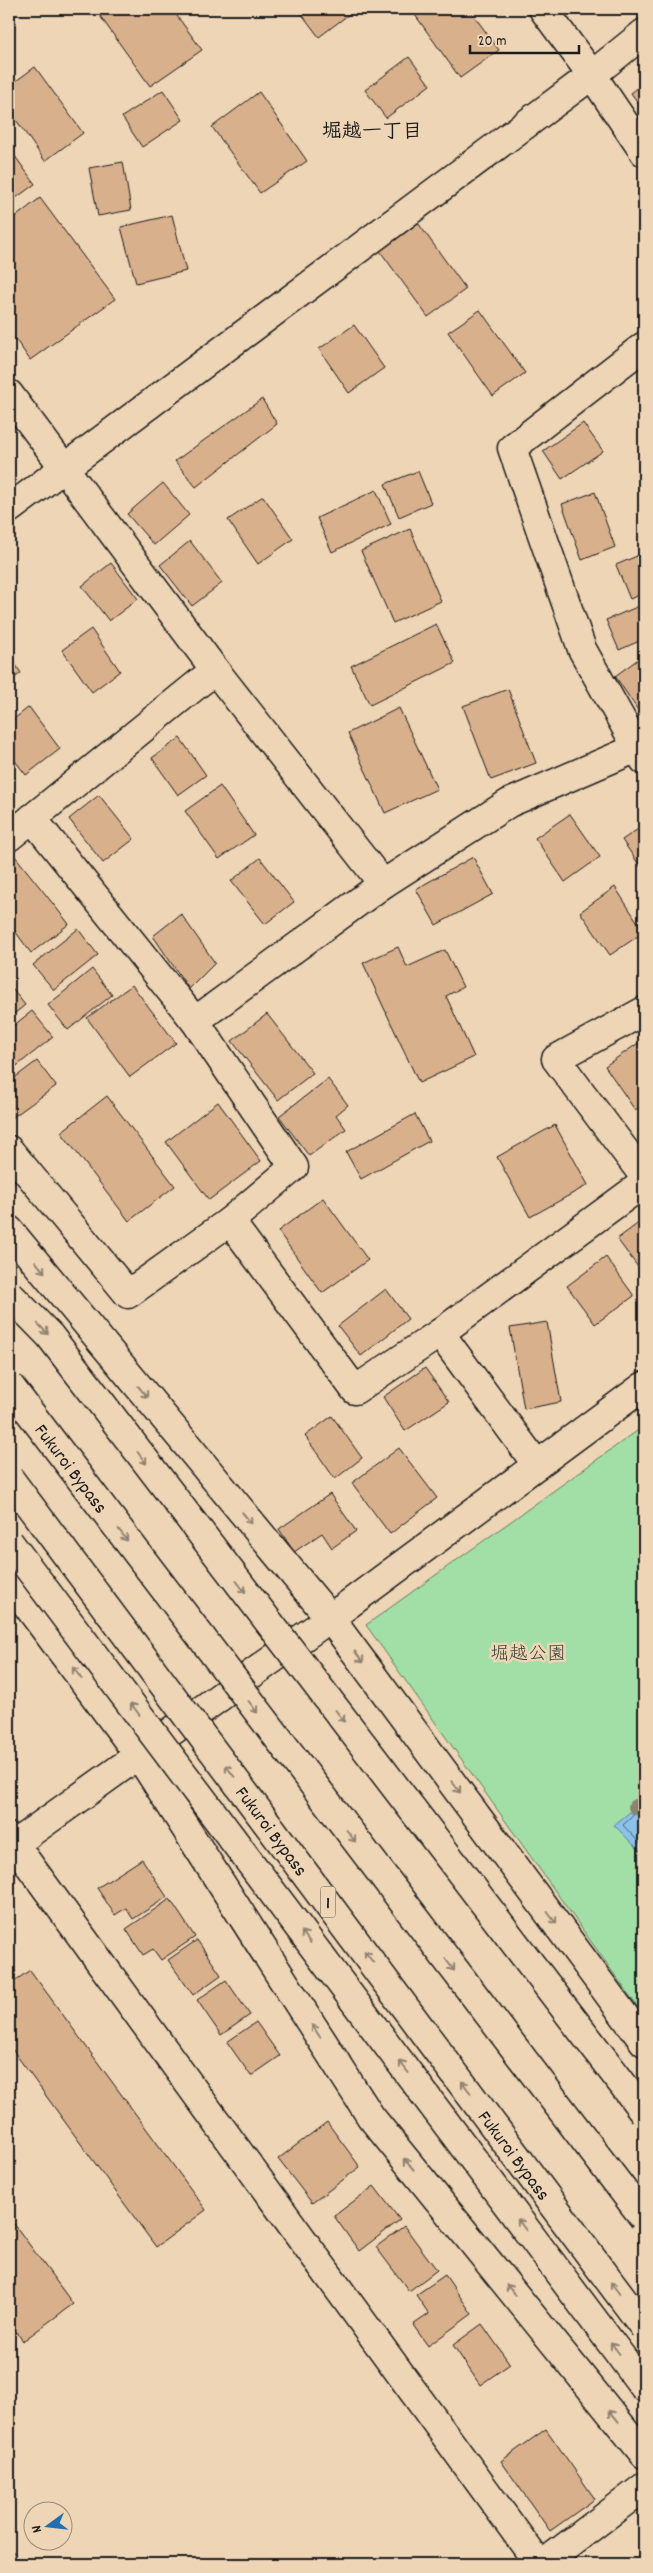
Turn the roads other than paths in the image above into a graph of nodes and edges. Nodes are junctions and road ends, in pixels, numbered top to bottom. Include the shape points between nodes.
1 (543, 9) edge
2 (644, 32) edge
3 (592, 75) junction
4 (644, 152) edge
5 (644, 346) edge
6 (9, 394) edge
7 (64, 467) junction
8 (9, 509) edge
9 (215, 670) junction
10 (642, 751) edge
11 (32, 818) junction
12 (9, 837) edge
13 (383, 884) junction
14 (644, 1011) edge
15 (195, 1021) junction
16 (9, 1150) edge
17 (644, 1176) edge
18 (644, 1183) edge
19 (230, 1221) junction
20 (9, 1230) edge
21 (9, 1294) edge
22 (440, 1333) junction
23 (9, 1385) edge
24 (644, 1386) edge
25 (537, 1465) junction
26 (9, 1478) edge
27 (9, 1542) edge
28 (9, 1581) edge
29 (330, 1618) junction
30 (138, 1754) junction
31 (11, 1843) edge
32 (644, 2042) edge
33 (644, 2112) edge
34 (644, 2218) edge
35 (644, 2327) edge
36 (644, 2387) edge
37 (644, 2454) edge
38 (644, 2486) edge
39 (539, 2564) edge
40 (543, 2564) edge

1 - 3 main road
2 - 3 main road
3 - 4 main road
3 - 7 main road
5 - 10 main road via 512,448 582,648
6 - 7 main road
7 - 8 main road
7 - 9 main road
9 - 11 main road
9 - 13 main road
10 - 13 main road via 509,803
11 - 12 main road
11 - 15 main road
13 - 15 main road
14 - 17 main road via 556,1059
15 - 19 main road via 294,1167
16 - 19 main road via 128,1294
18 - 22 main road
19 - 22 main road via 355,1390
20 -> 29 main road
21 -> 33 main road, bridge via 50,1336
22 - 25 main road
23 -> 34 main road, Fukuroi Bypass, bridge
24 - 25 main road
25 - 29 main road
35 -> 26 main road, Fukuroi Bypass / 1, bridge
36 -> 27 main road, bridge
30 -> 28 main road
29 - 30 main road
29 -> 32 main road
30 - 31 main road
37 -> 30 main road via 371,2117
31 - 39 main road
38 - 40 main road

